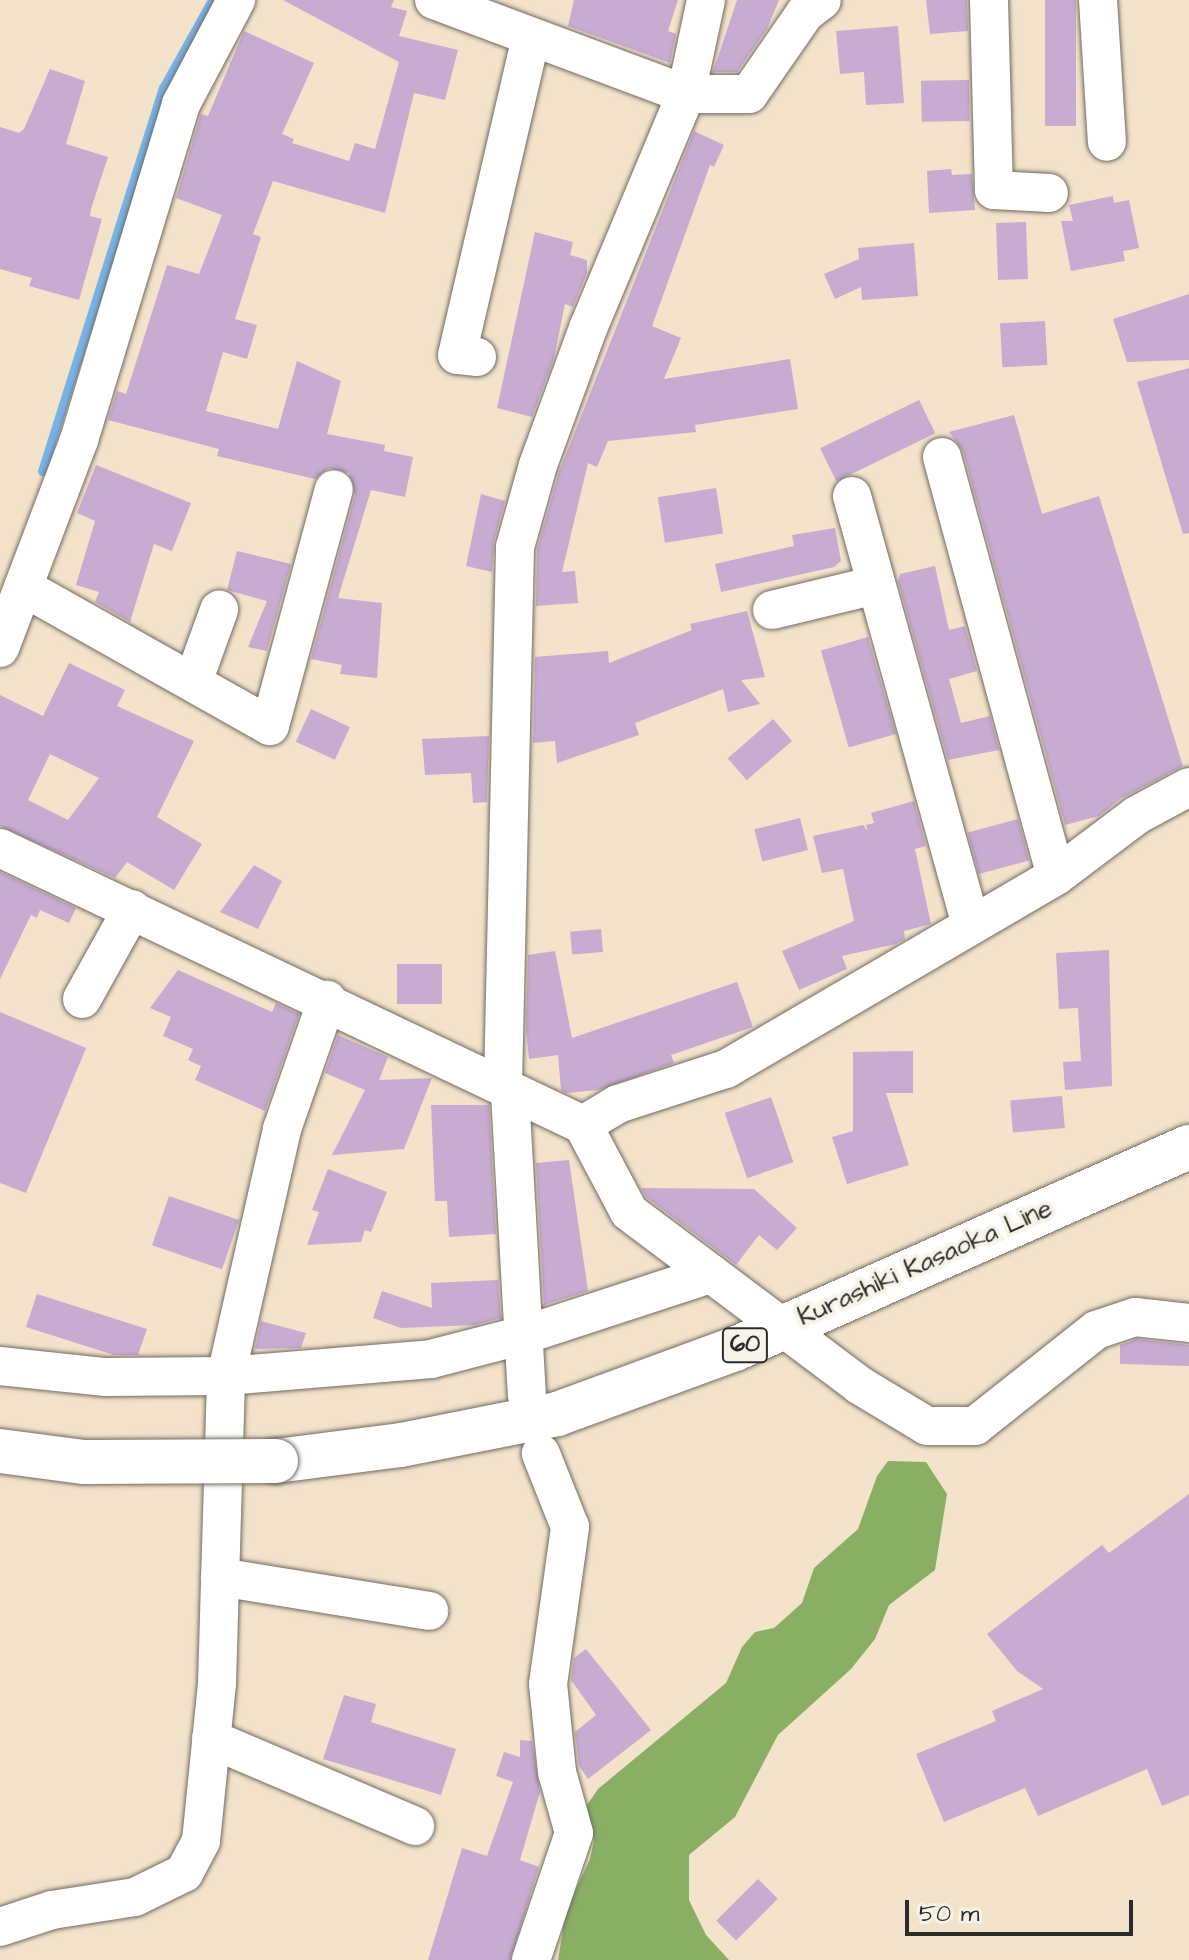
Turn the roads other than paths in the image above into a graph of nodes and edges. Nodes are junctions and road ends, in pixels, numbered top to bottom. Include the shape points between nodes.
1 (236, 0) edge
2 (434, 0) edge
3 (706, 0) edge
4 (822, 0) edge
5 (989, 0) edge
6 (1098, 0) edge
7 (531, 38) junction
8 (686, 94) junction
9 (1107, 142) dead end
10 (1049, 193) dead end
11 (477, 357) dead end
12 (942, 457) dead end
13 (334, 489) dead end
14 (852, 496) dead end
15 (876, 585) junction
16 (23, 587) junction
17 (219, 610) dead end
18 (772, 610) dead end
19 (0, 648) edge
20 (193, 682) junction
21 (1189, 787) edge
22 (0, 848) edge
23 (1056, 876) junction
24 (132, 909) junction
25 (971, 925) junction
26 (82, 999) dead end
27 (327, 1000) junction
28 (506, 1089) junction
29 (583, 1125) junction
30 (1189, 1147) edge
31 (711, 1274) junction
32 (1189, 1323) edge
33 (783, 1326) junction
34 (524, 1335) junction
35 (0, 1366) edge
36 (226, 1376) junction
37 (527, 1396) dead end
38 (0, 1451) edge
39 (541, 1454) dead end
40 (220, 1577) junction
41 (429, 1611) dead end
42 (211, 1739) junction
43 (415, 1826) dead end
44 (0, 1927) edge
45 (531, 1960) edge

1 - 16 street via 181,104 79,440
2 - 7 street
3 - 8 street
4 - 8 street via 805,13 749,94
5 - 10 street via 994,190
6 - 9 street
7 - 8 street
7 - 11 street via 457,355
8 - 28 street via 589,326 538,465 515,547
12 - 23 street
13 - 20 street via 270,726
14 - 15 street
15 - 18 street
15 - 25 street
16 - 19 street
16 - 20 street
17 - 20 street
21 - 23 street via 1137,815
22 - 24 street
23 - 25 street
24 - 26 street
24 - 27 street
25 - 29 street via 726,1069 618,1104
27 - 28 street
27 - 36 street via 282,1129
28 - 29 street
28 - 34 street
29 - 31 street via 629,1212
30 - 33 main road, Kurashiki Kasaoka Line / 60
31 - 33 street
31 - 34 street
32 - 33 street via 1135,1317 1096,1330 975,1426 927,1426 859,1385
33 - 38 main road, Kurashiki Kasaoka Line / 60, bridge via 735,1349 557,1414 401,1445 276,1461 84,1462
34 - 36 street via 431,1359
34 - 37 street
35 - 36 street via 105,1377
36 - 40 street
39 - 45 street via 570,1527 548,1684 557,1772 574,1833
40 - 41 street
40 - 42 street
42 - 43 street
42 - 44 street via 201,1841 184,1873 135,1897 52,1910

